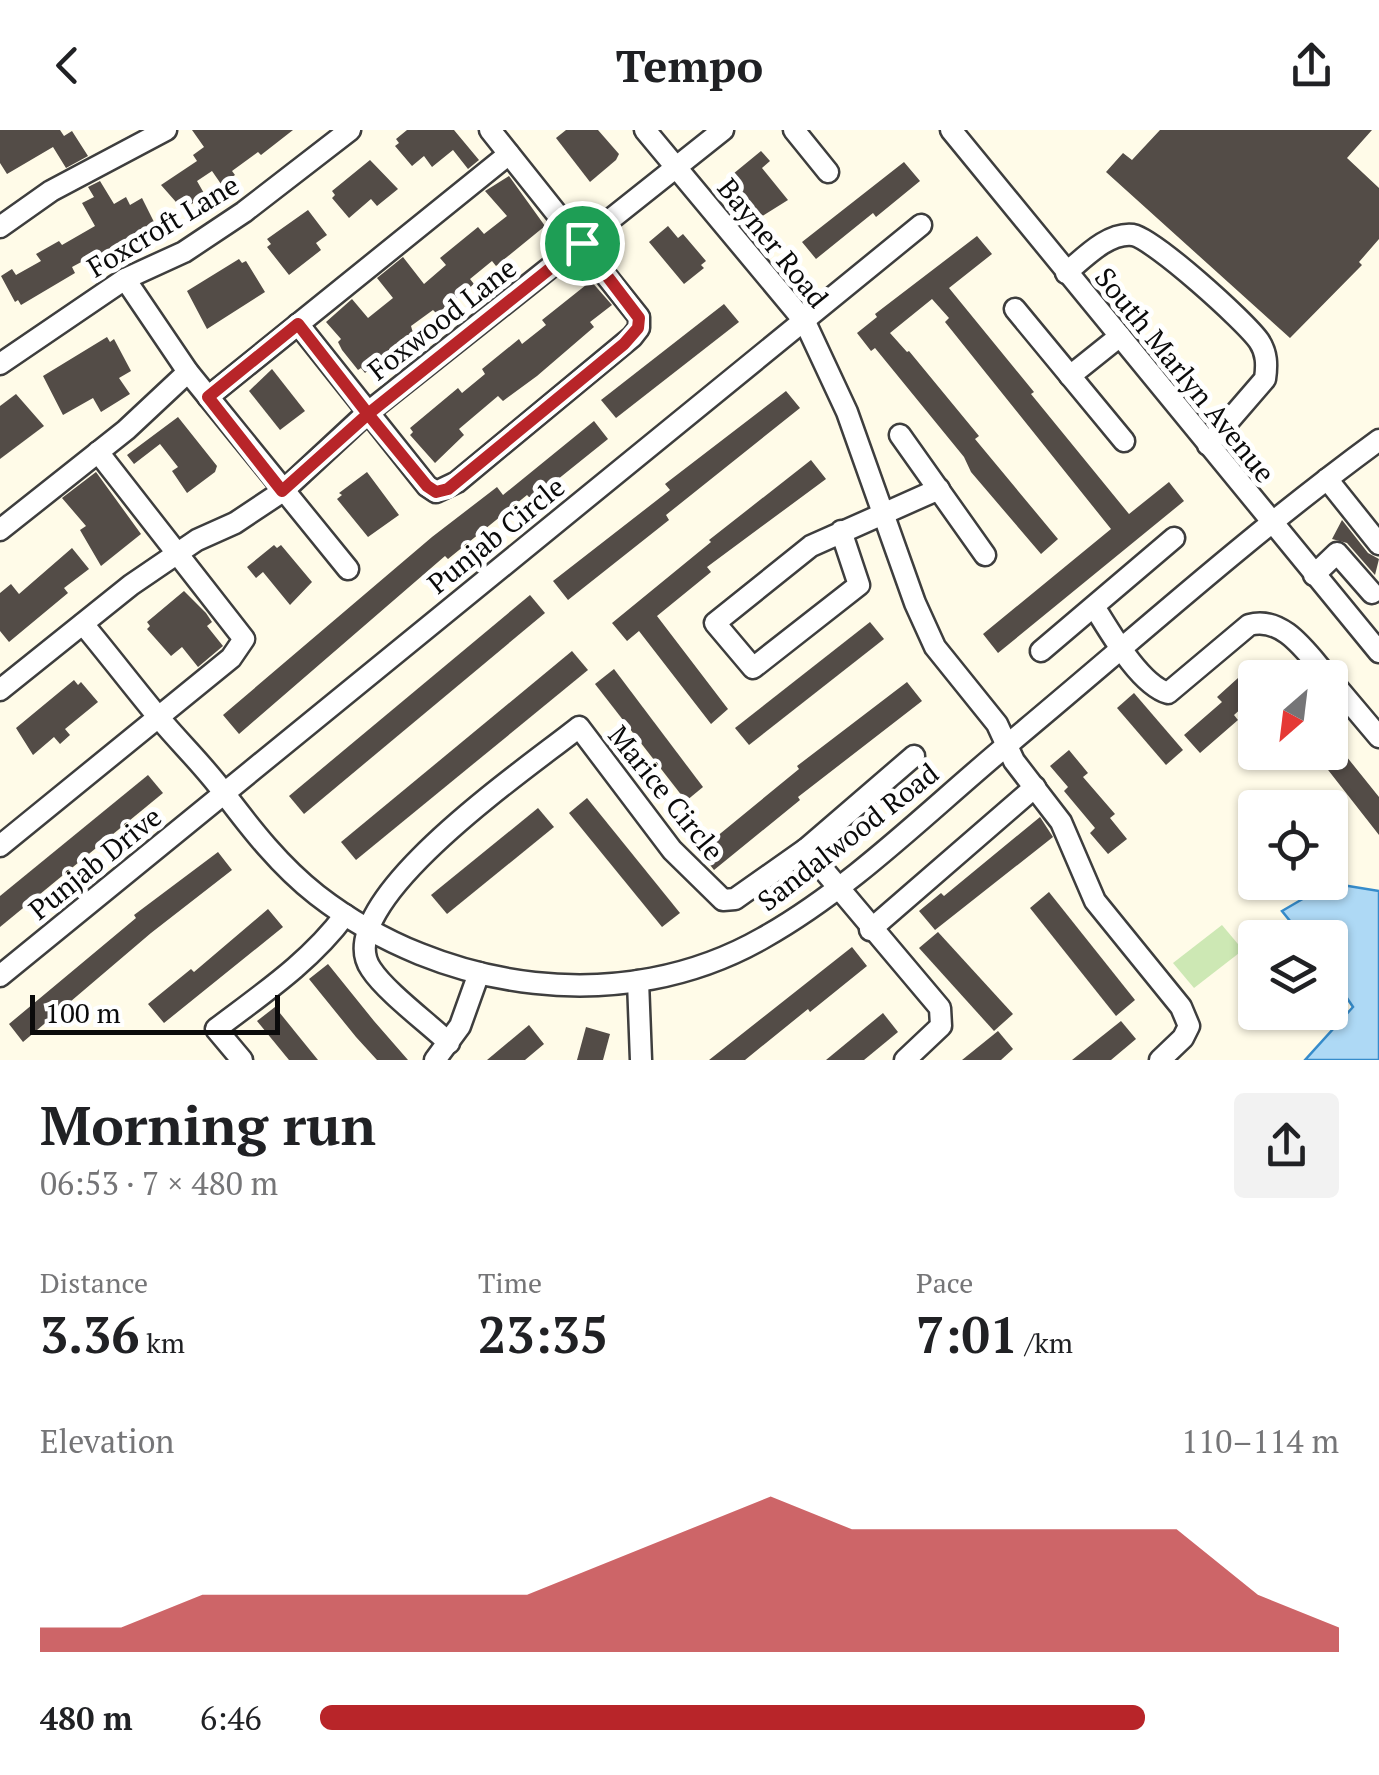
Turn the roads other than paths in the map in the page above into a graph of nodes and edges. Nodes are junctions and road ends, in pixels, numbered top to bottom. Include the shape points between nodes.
1 (166, 130) edge
2 (350, 130) edge
3 (490, 130) edge
4 (645, 130) edge
5 (724, 130) edge
6 (794, 130) edge
7 (952, 130) edge
8 (509, 154) junction
9 (676, 168) junction
10 (828, 172) dead end
11 (920, 226) dead end
12 (0, 227) edge
13 (582, 243) junction
14 (1066, 272) junction
15 (125, 280) junction
16 (1014, 309) dead end
17 (804, 322) junction
18 (298, 324) junction
19 (1120, 336) junction
20 (0, 364) edge
21 (188, 372) junction
22 (1070, 376) junction
23 (208, 397) junction
24 (368, 414) junction
25 (900, 435) dead end
26 (1379, 440) edge
27 (1124, 441) dead end
28 (1208, 445) junction
29 (98, 452) junction
30 (1327, 479) junction
31 (939, 488) junction
32 (282, 491) junction
33 (881, 514) junction
34 (1270, 522) junction
35 (0, 530) edge
36 (842, 531) junction
37 (1174, 538) dead end
38 (1379, 544) edge
39 (178, 553) junction
40 (984, 554) dead end
41 (348, 569) dead end
42 (1314, 575) junction
43 (1376, 590) edge
44 (1095, 608) junction
45 (1348, 616) junction
46 (83, 624) junction
47 (1041, 651) dead end
48 (1122, 651) junction
49 (1379, 652) edge
50 (1313, 660) edge
51 (0, 690) edge
52 (1348, 700) edge
53 (159, 717) junction
54 (1379, 737) edge
55 (1008, 744) junction
56 (914, 756) dead end
57 (1035, 787) junction
58 (224, 792) junction
59 (0, 846) edge
60 (806, 849) junction
61 (839, 886) junction
62 (346, 915) junction
63 (368, 928) junction
64 (870, 930) junction
65 (479, 973) junction
66 (0, 976) edge
67 (638, 980) junction
68 (449, 1043) junction
69 (242, 1060) edge
70 (435, 1060) edge
71 (640, 1060) edge
72 (905, 1060) edge
73 (1160, 1060) edge

1 - 12 street via 51,191
2 - 15 street, Foxcroft Lane via 244,212
3 - 8 street
4 - 9 street, Bayner Road
5 - 9 street, Foxwood Lane
6 - 10 street
7 - 14 street, South Marlyn Avenue
8 - 13 street
8 - 18 street
9 - 13 street, Foxwood Lane
9 - 17 street, Bayner Road
11 - 17 street, Punjab Circle
13 - 24 street, Foxwood Lane
13 - 24 street via 639,318 638,328 458,482 436,492 427,486
14 - 19 street, South Marlyn Avenue
14 - 28 street via 1109,239 1147,240 1261,343 1265,379
15 - 20 street, Foxcroft Lane
15 - 21 street
16 - 22 street
17 - 33 street, Bayner Road via 846,412
17 - 58 street, Punjab Circle
18 - 23 street
18 - 24 street
19 - 22 street
19 - 28 street, South Marlyn Avenue
21 - 23 street
21 - 29 street
22 - 27 street
23 - 32 street
24 - 32 street, Foxwood Lane
25 - 31 street
26 - 30 street, Sandalwood Road
28 - 34 street, South Marlyn Avenue
29 - 35 street
29 - 39 street
30 - 34 street, Sandalwood Road
30 - 38 street
31 - 33 street
31 - 40 street
32 - 39 street, Foxwood Lane
32 - 41 street
33 - 36 street
33 - 55 street, Bayner Road via 936,647
34 - 42 street, South Marlyn Avenue
34 - 48 street, Sandalwood Road
36 - 36 street via 811,546 715,623 753,668 859,586
37 - 44 street
39 - 46 street, Foxwood Lane
39 - 53 street via 244,639 239,651
42 - 43 street via 1337,553
42 - 45 street, South Marlyn Avenue
43 - 45 street
44 - 47 street
44 - 48 street
45 - 49 street, South Marlyn Avenue
46 - 51 street, Foxwood Lane
46 - 53 street, Sandalwood Road
48 - 50 street via 1158,691 1168,693 1249,625 1270,624 1288,633
48 - 55 street, Sandalwood Road
52 - 54 street
53 - 58 street, Sandalwood Road
53 - 59 street
55 - 57 street, Bayner Road
55 - 61 street, Sandalwood Road
56 - 60 street, Marice Circle
57 - 64 street
57 - 73 street, Bayner Road via 1061,822 1095,901 1181,1006 1189,1026
58 - 62 street, Sandalwood Road via 279,861
58 - 66 street, Punjab Drive
60 - 61 street
60 - 63 street, Marice Circle via 735,899 723,900 672,850 579,728 412,862
61 - 64 street
61 - 67 street, Sandalwood Road via 732,954
62 - 63 street, Sandalwood Road
62 - 69 street via 311,955 216,1029
63 - 65 street, Sandalwood Road via 426,957
63 - 68 street via 370,968
64 - 72 street via 940,1008 941,1026
65 - 67 street, Sandalwood Road via 577,987
65 - 68 street
67 - 71 street
68 - 70 street

